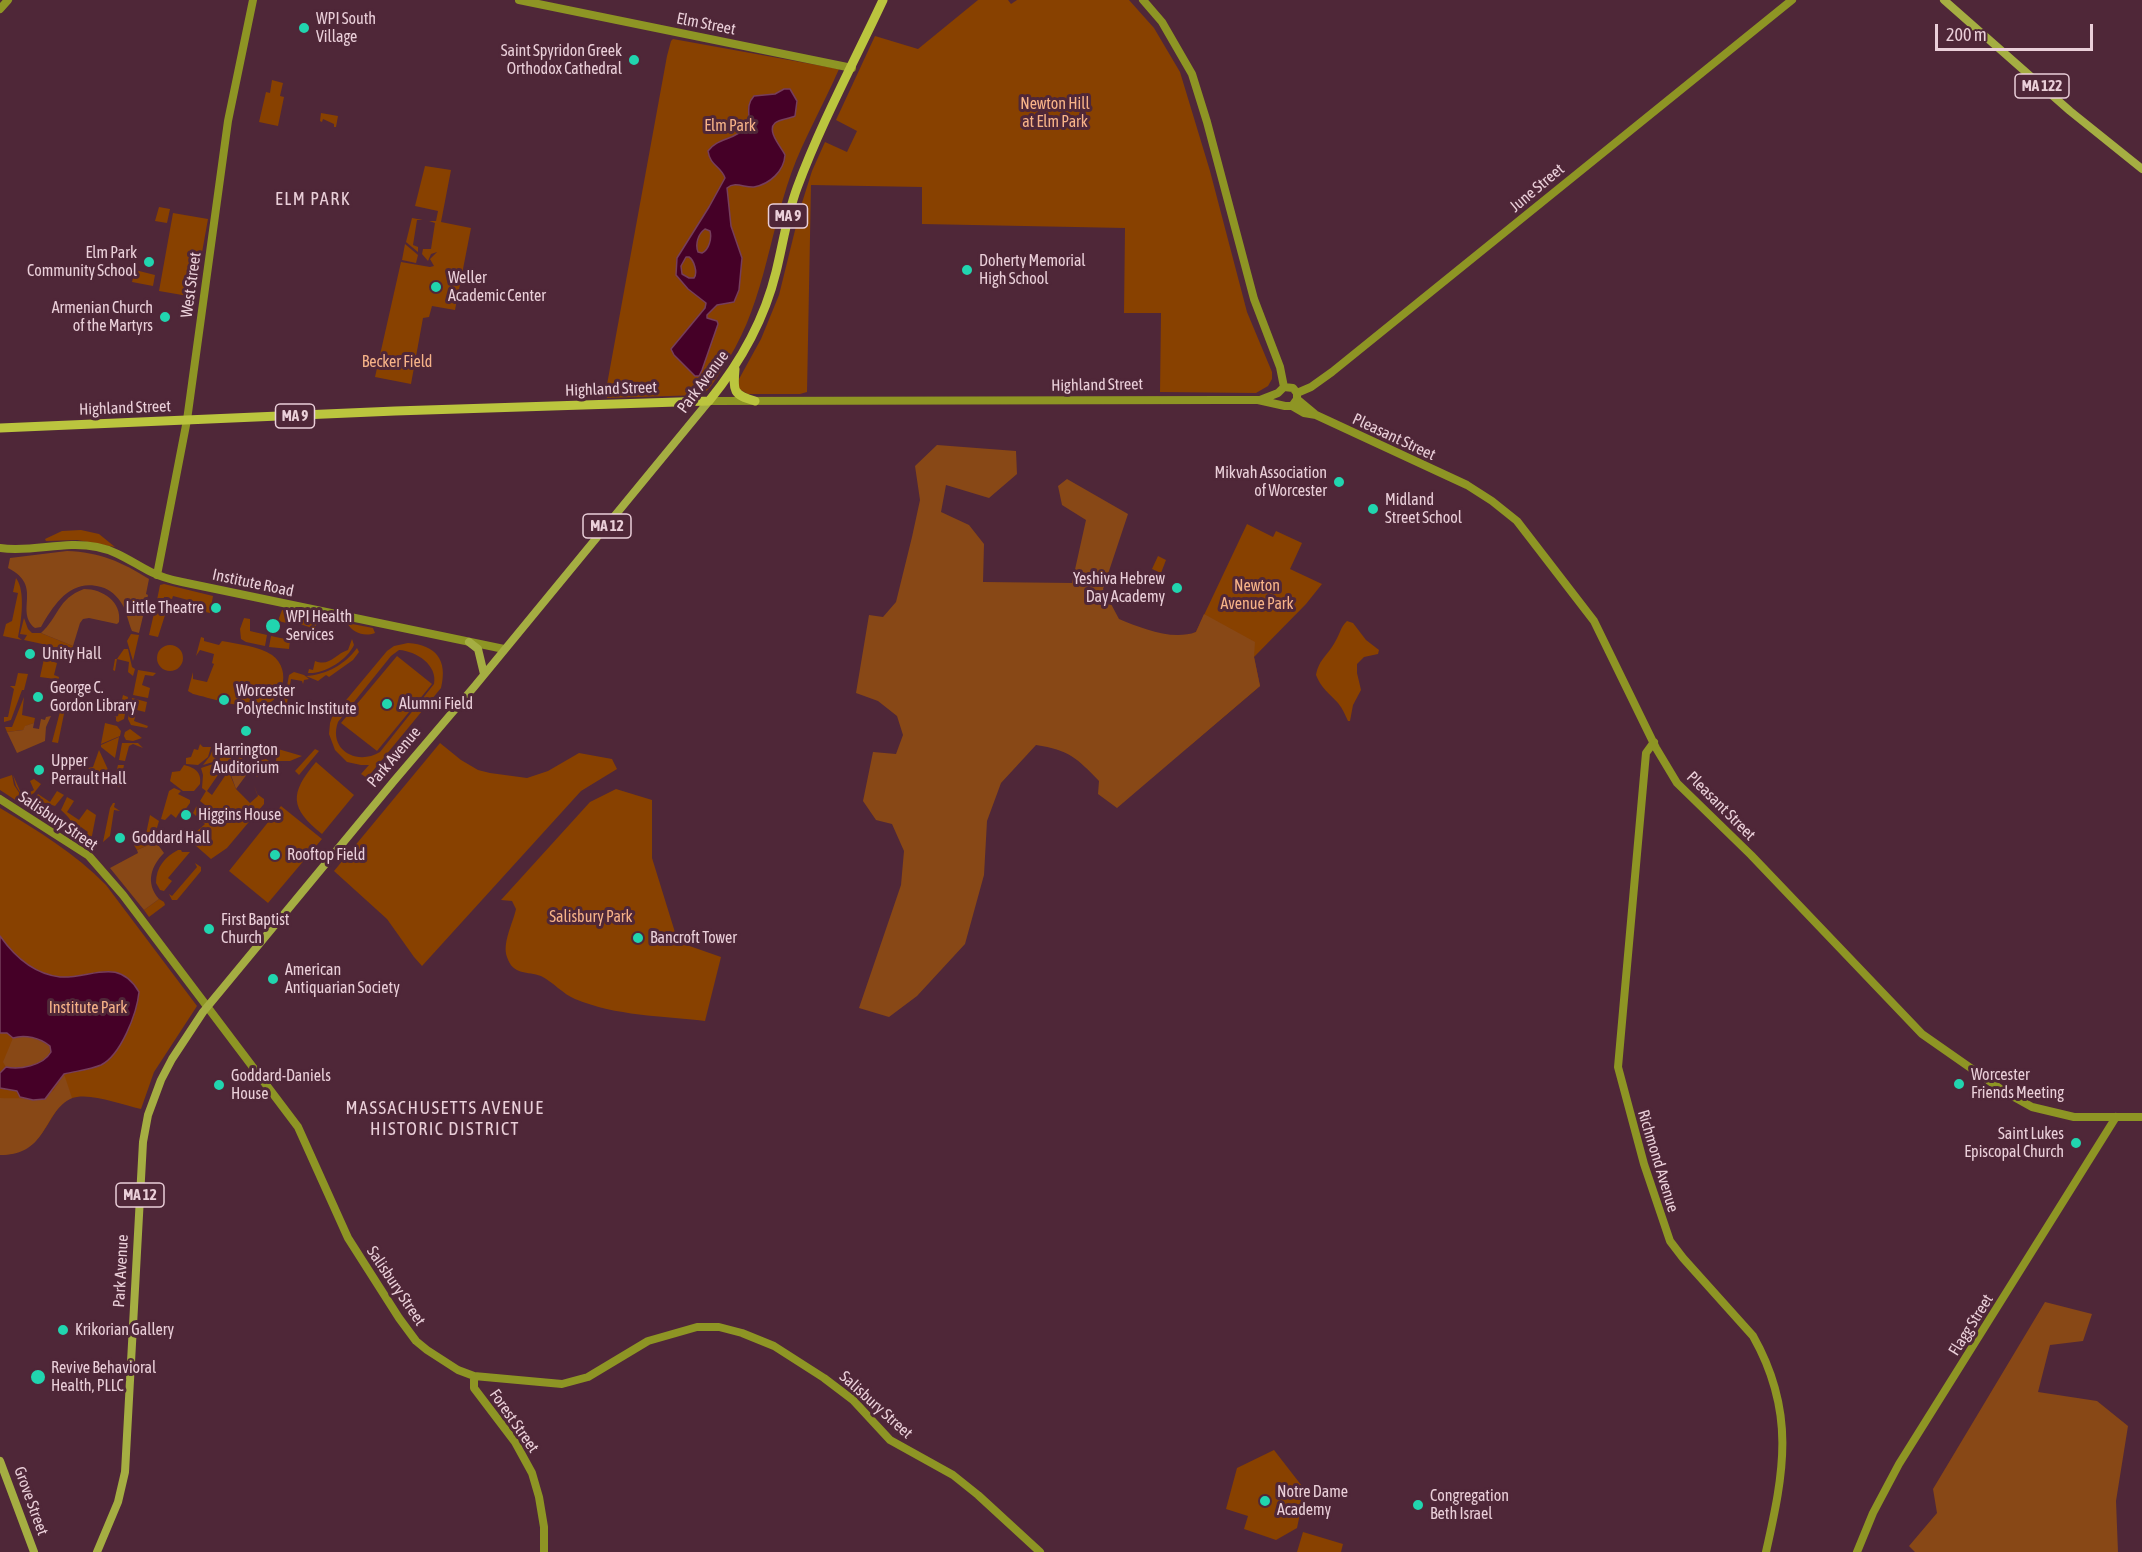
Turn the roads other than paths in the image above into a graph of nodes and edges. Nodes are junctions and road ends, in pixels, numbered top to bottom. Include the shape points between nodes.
1 (8, 0) edge
2 (252, 0) edge
3 (519, 0) edge
4 (884, 0) edge
5 (1143, 0) edge
6 (1792, 0) edge
7 (1944, 0) edge
8 (0, 9) edge
9 (852, 68) junction
10 (2142, 169) edge
11 (735, 367) junction
12 (1281, 390) junction
13 (1295, 399) junction
14 (1258, 400) junction
15 (709, 401) junction
16 (755, 401) junction
17 (1282, 405) junction
18 (186, 420) junction
19 (0, 428) edge
20 (0, 548) edge
21 (157, 575) junction
22 (469, 642) junction
23 (504, 649) junction
24 (484, 674) junction
25 (1654, 742) junction
26 (0, 799) edge
27 (207, 1007) junction
28 (2116, 1117) junction
29 (2142, 1117) edge
30 (474, 1376) junction
31 (0, 1461) edge
32 (34, 1552) edge
33 (97, 1552) edge
34 (544, 1552) edge
35 (1040, 1552) edge
36 (1766, 1552) edge
37 (1857, 1552) edge

1 - 8 main road
2 - 18 main road, West Street via 228,121
3 - 9 main road, Elm Street
4 - 9 highway, Park Avenue / MA 9
5 - 12 main road via 1162,22 1192,74 1254,299 1280,368
6 - 13 main road, June Street
7 - 10 main road, MA 122
9 - 11 highway, Park Avenue / MA 9 via 808,159 789,215 770,294
11 - 15 highway, Park Avenue / MA 9
11 - 16 highway via 736,392
12 - 13 main road, Pleasant Street via 1290,387
12 - 14 main road, Highland Street
12 - 17 main road
13 - 17 main road, Highland Street
13 - 25 main road, Pleasant Street via 1304,412 1467,485 1517,521 1594,621
14 - 16 main road, Highland Street
14 - 17 main road, Highland Street
15 - 16 main road, Highland Street
15 - 18 highway, Highland Street / MA 9
15 - 23 main road, Park Avenue / MA 12
18 - 19 highway, Highland Street / MA 9
18 - 21 main road, West Street
20 - 21 main road, Institute Road via 91,546 120,554
21 - 22 main road, Institute Road
22 - 23 main road, Institute Road
22 - 24 main road via 478,649
23 - 24 main road, Park Avenue / MA 12
24 - 27 main road, Park Avenue / MA 12
25 - 28 main road, Pleasant Street via 1666,767 1688,795 1751,855 1922,1034 2026,1105 2069,1117
25 - 36 main road, Richmond Avenue via 1646,755 1618,1067 1670,1241 1753,1336 1774,1385 1781,1409 1782,1469
26 - 27 main road, Salisbury Street via 96,863
27 - 30 main road, Salisbury Street via 301,1132 343,1229 405,1327 427,1350
27 - 33 main road, Park Avenue / MA 12 via 167,1068 146,1123 126,1466 118,1502
28 - 29 main road, Pleasant Street
28 - 37 main road, Flagg Street via 1899,1464
30 - 34 main road, Forest Street via 474,1388 515,1442 532,1473 543,1520
30 - 35 main road, Salisbury Street via 570,1383 592,1375 652,1340 697,1327 735,1331 774,1346 824,1378 853,1400 890,1440 953,1475
31 - 32 main road, Grove Street

